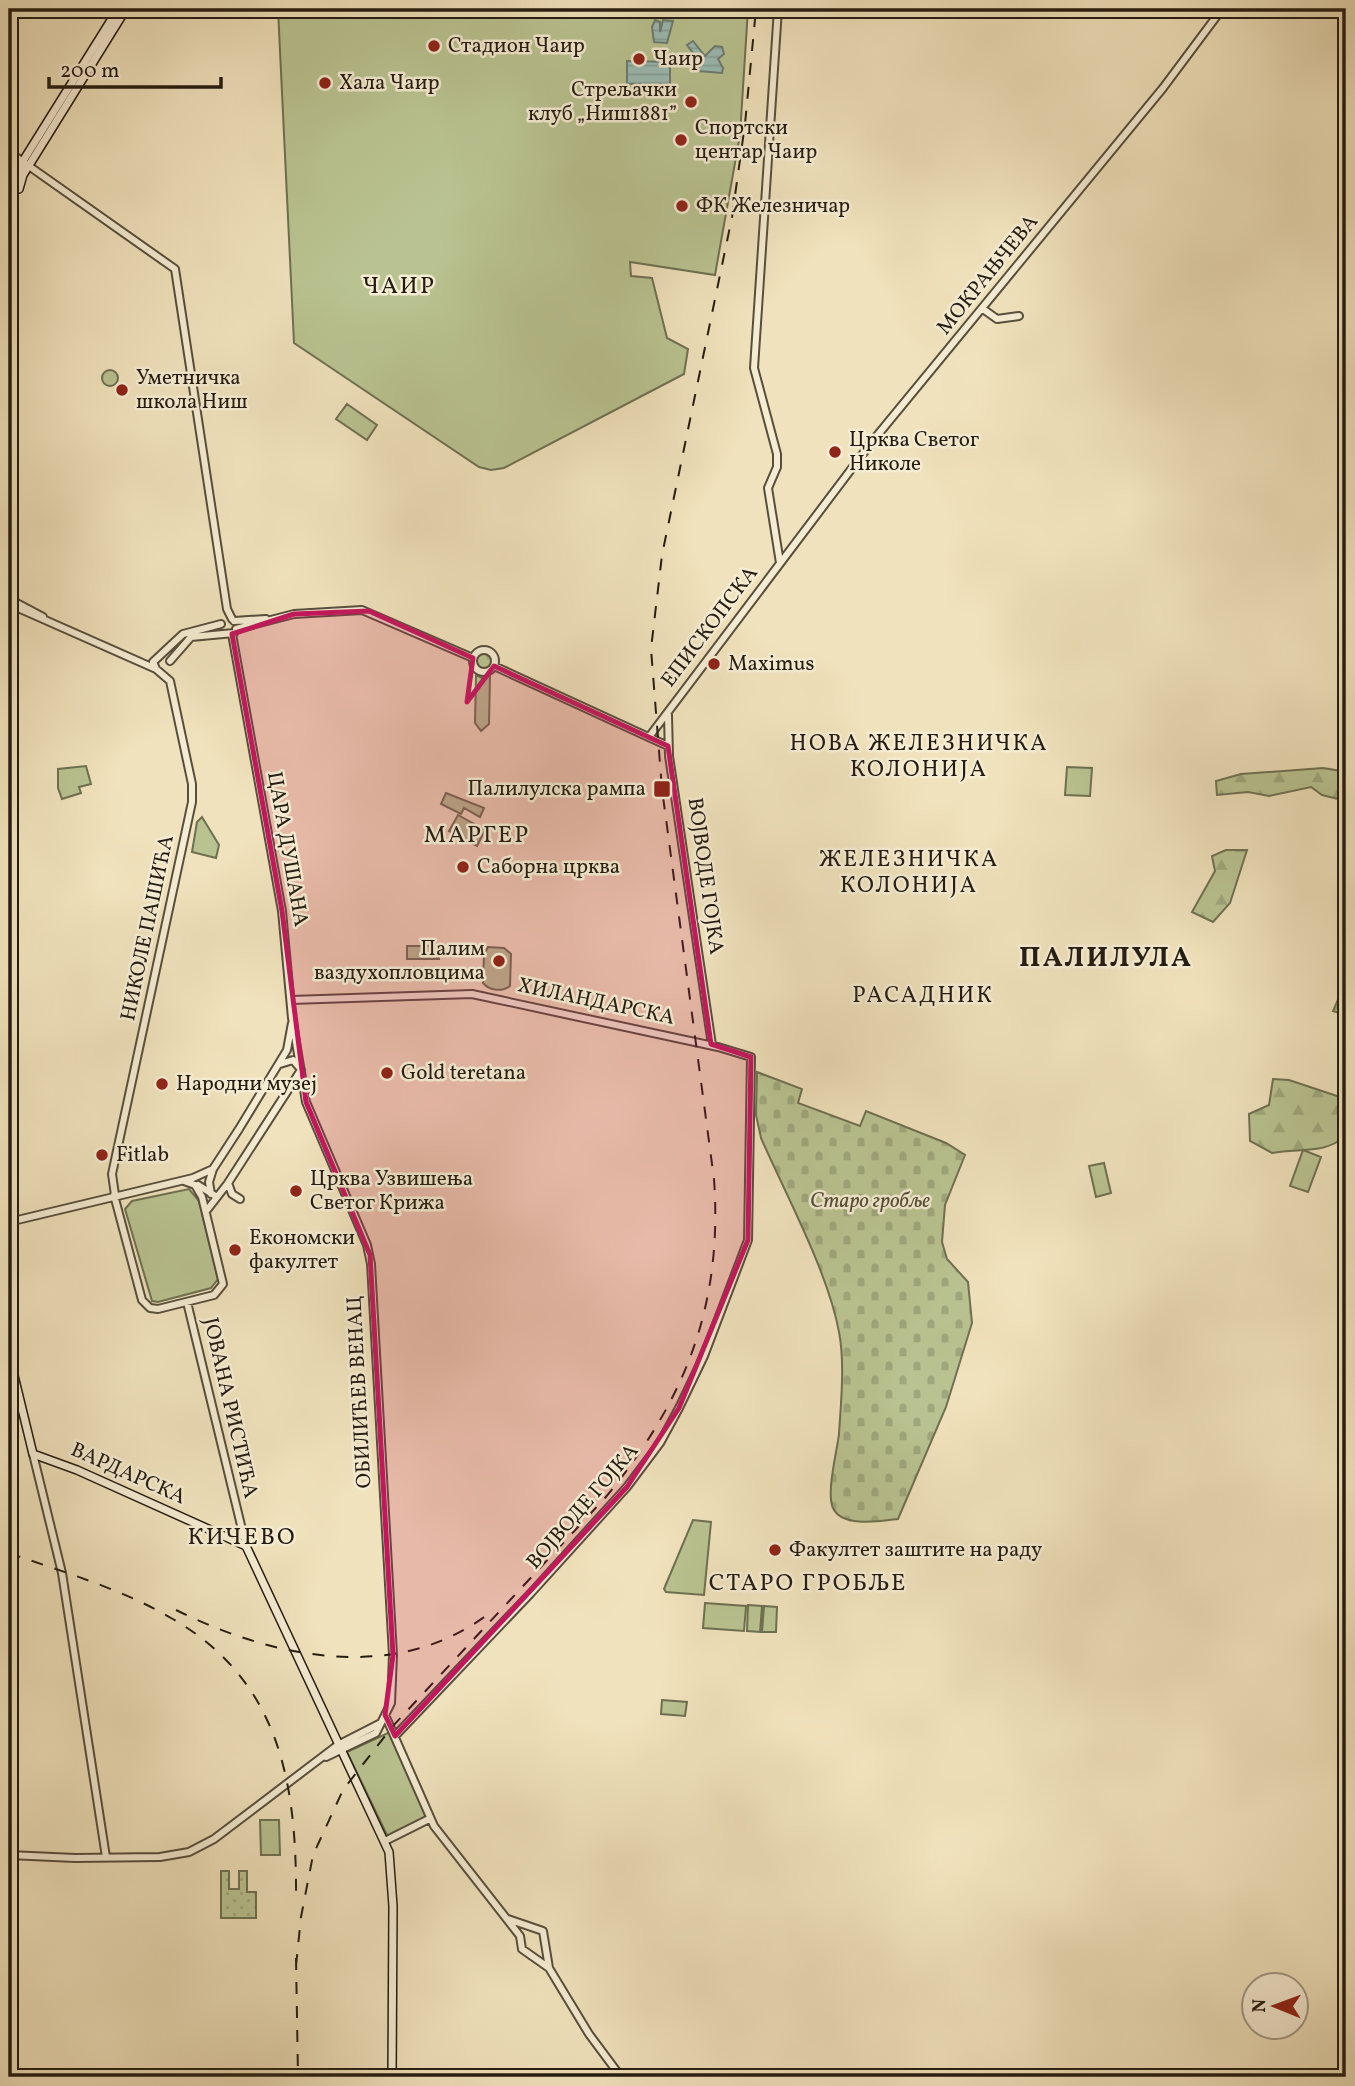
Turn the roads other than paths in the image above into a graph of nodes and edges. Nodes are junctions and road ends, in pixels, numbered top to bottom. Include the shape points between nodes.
1 (118, 9) edge
2 (127, 9) edge
3 (778, 9) edge
4 (1222, 9) edge
5 (9, 152) edge
6 (26, 163) junction
7 (9, 234) edge
8 (983, 309) junction
9 (1019, 316) dead end
10 (780, 563) junction
11 (9, 598) edge
12 (9, 604) edge
13 (267, 619) junction
14 (228, 621) junction
15 (51, 622) junction
16 (231, 632) junction
17 (162, 654) junction
18 (473, 658) junction
19 (134, 659) junction
20 (154, 659) junction
21 (170, 661) junction
22 (494, 666) junction
23 (158, 670) junction
24 (669, 712) junction
25 (649, 737) junction
26 (668, 746) junction
27 (291, 1000) junction
28 (292, 1018) junction
29 (712, 1045) junction
30 (751, 1057) joint
31 (280, 1063) junction
32 (301, 1070) junction
33 (213, 1169) junction
34 (182, 1181) junction
35 (190, 1182) junction
36 (228, 1183) junction
37 (114, 1195) junction
38 (214, 1196) junction
39 (240, 1199) dead end
40 (207, 1210) junction
41 (9, 1222) edge
42 (187, 1302) junction
43 (9, 1355) edge
44 (33, 1454) junction
45 (246, 1546) junction
46 (385, 1715) junction
47 (395, 1736) junction
48 (340, 1748) junction
49 (429, 1819) junction
50 (385, 1841) junction
51 (9, 1856) edge
52 (106, 1857) junction
53 (507, 1918) junction
54 (528, 1927) junction
55 (520, 1936) junction
56 (545, 1948) junction
57 (534, 1954) junction
58 (549, 1968) junction
59 (392, 2077) edge
60 (621, 2077) edge

1 - 6 main road
2 - 6 main road
3 - 10 street via 754,368 777,454 768,488
4 - 8 street, МОКРАЊЧЕВА
5 - 6 street
6 - 7 main road
6 - 14 street via 174,269
8 - 9 street via 997,319
8 - 10 street, МОКРАЊЧЕВА via 871,443
10 - 24 street, ЕПИСКОПСКА
11 - 15 street
12 - 15 street
13 - 14 street
13 - 16 street
13 - 18 street via 362,610
14 - 16 street
14 - 16 street
14 - 17 street via 183,634
15 - 19 street
16 - 21 street via 191,637
16 - 27 street, ЦАРА ДУШАНА via 282,911
17 - 20 street
17 - 21 street
18 - 22 street via 481,672
18 - 22 street via 479,650 489,651
19 - 20 street
19 - 23 street
20 - 23 street, НИКОЛЕ ПАШИЋА
21 - 23 street via 168,669
22 - 25 street
23 - 37 street, НИКОЛЕ ПАШИЋА via 170,681 193,797 112,1174
24 - 25 street, ЕПИСКОПСКА
24 - 26 street, ВОЈВОДЕ ГОЈКА
25 - 26 street
26 - 29 street, ВОЈВОДЕ ГОЈКА
27 - 28 street, ЦАРА ДУШАНА
27 - 29 street, ХИЛАНДАРСКА via 472,994
28 - 31 street via 289,1043
28 - 32 street, ЦАРА ДУШАНА
29 - 30 street, ХИЛАНДАРСКА
30 - 47 street, ВОЈВОДЕ ГОЈКА via 748,1240 688,1391 647,1462 546,1577
31 - 32 street via 293,1060
31 - 33 street
32 - 36 street
32 - 46 street, ОБИЛИЋЕВ ВЕНАЦ via 306,1102 371,1264 393,1655 392,1696
33 - 34 street
33 - 38 street via 209,1182
34 - 35 street
34 - 37 street
35 - 38 street
35 - 40 street, НИКОЛЕ ПАШИЋА via 200,1190
36 - 38 street
36 - 39 street
37 - 41 street
37 - 42 street, НИКОЛЕ ПАШИЋА via 143,1302 155,1309
38 - 40 street
40 - 42 street, НИКОЛЕ ПАШИЋА via 223,1284 216,1294
42 - 45 street, ЈОВАНА РИСТИЋА
43 - 44 main road
44 - 45 main road, ВАРДАРСКА
44 - 52 street via 61,1573
45 - 48 main road, ЈОВАНА РИСТИЋА
46 - 47 street
46 - 48 street, ОБИЛИЋЕВ ВЕНАЦ via 381,1723
47 - 49 street
48 - 50 main road, ЈОВАНА РИСТИЋА
48 - 52 street, ОБИЛИЋЕВ ВЕНАЦ via 195,1850 167,1856
49 - 50 street
49 - 53 street
50 - 59 main road, ЈОВАНА РИСТИЋА via 393,1889
51 - 52 street, ОБИЛИЋЕВ ВЕНАЦ
53 - 54 street
53 - 55 street
54 - 55 street
54 - 56 street via 543,1931
55 - 57 street via 522,1949
56 - 57 street
56 - 58 street
57 - 58 street
58 - 60 street

